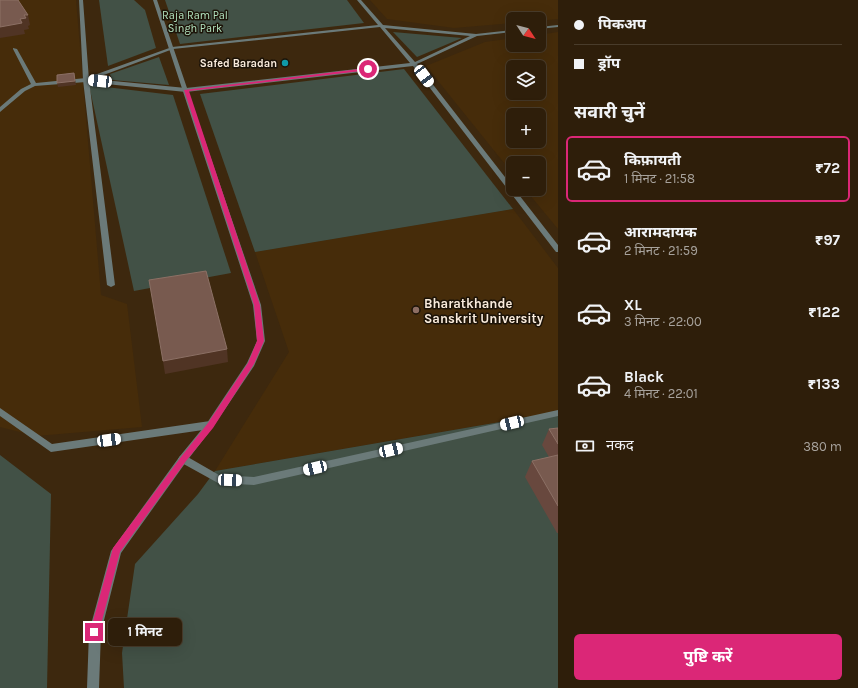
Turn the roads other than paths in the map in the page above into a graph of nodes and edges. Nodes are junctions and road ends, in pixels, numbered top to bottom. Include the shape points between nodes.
1 (81, 0) edge
2 (155, 0) edge
3 (359, 0) edge
4 (380, 26) junction
5 (558, 26) edge
6 (546, 27) edge
7 (506, 32) edge
8 (476, 35) junction
9 (172, 48) junction
10 (15, 49) dead end
11 (414, 64) junction
12 (86, 80) junction
13 (34, 85) junction
14 (186, 90) junction
15 (0, 110) edge
16 (558, 250) edge
17 (111, 285) dead end
18 (0, 411) edge
19 (558, 413) edge
20 (210, 426) junction
21 (183, 459) junction
22 (93, 688) edge

1 - 12 street
2 - 9 street
3 - 4 street
4 - 8 street
4 - 9 street
4 - 11 street
5 - 6 street
7 - 8 street
8 - 11 street
9 - 12 street
9 - 14 street
10 - 13 street
11 - 14 street
11 - 16 street
12 - 13 street
12 - 14 street
12 - 17 street
13 - 15 street via 23,90
14 - 20 street via 257,305 261,341 251,364
18 - 20 street via 51,448
19 - 21 street via 254,481 218,479
20 - 21 street
21 - 22 street via 116,550 94,632

